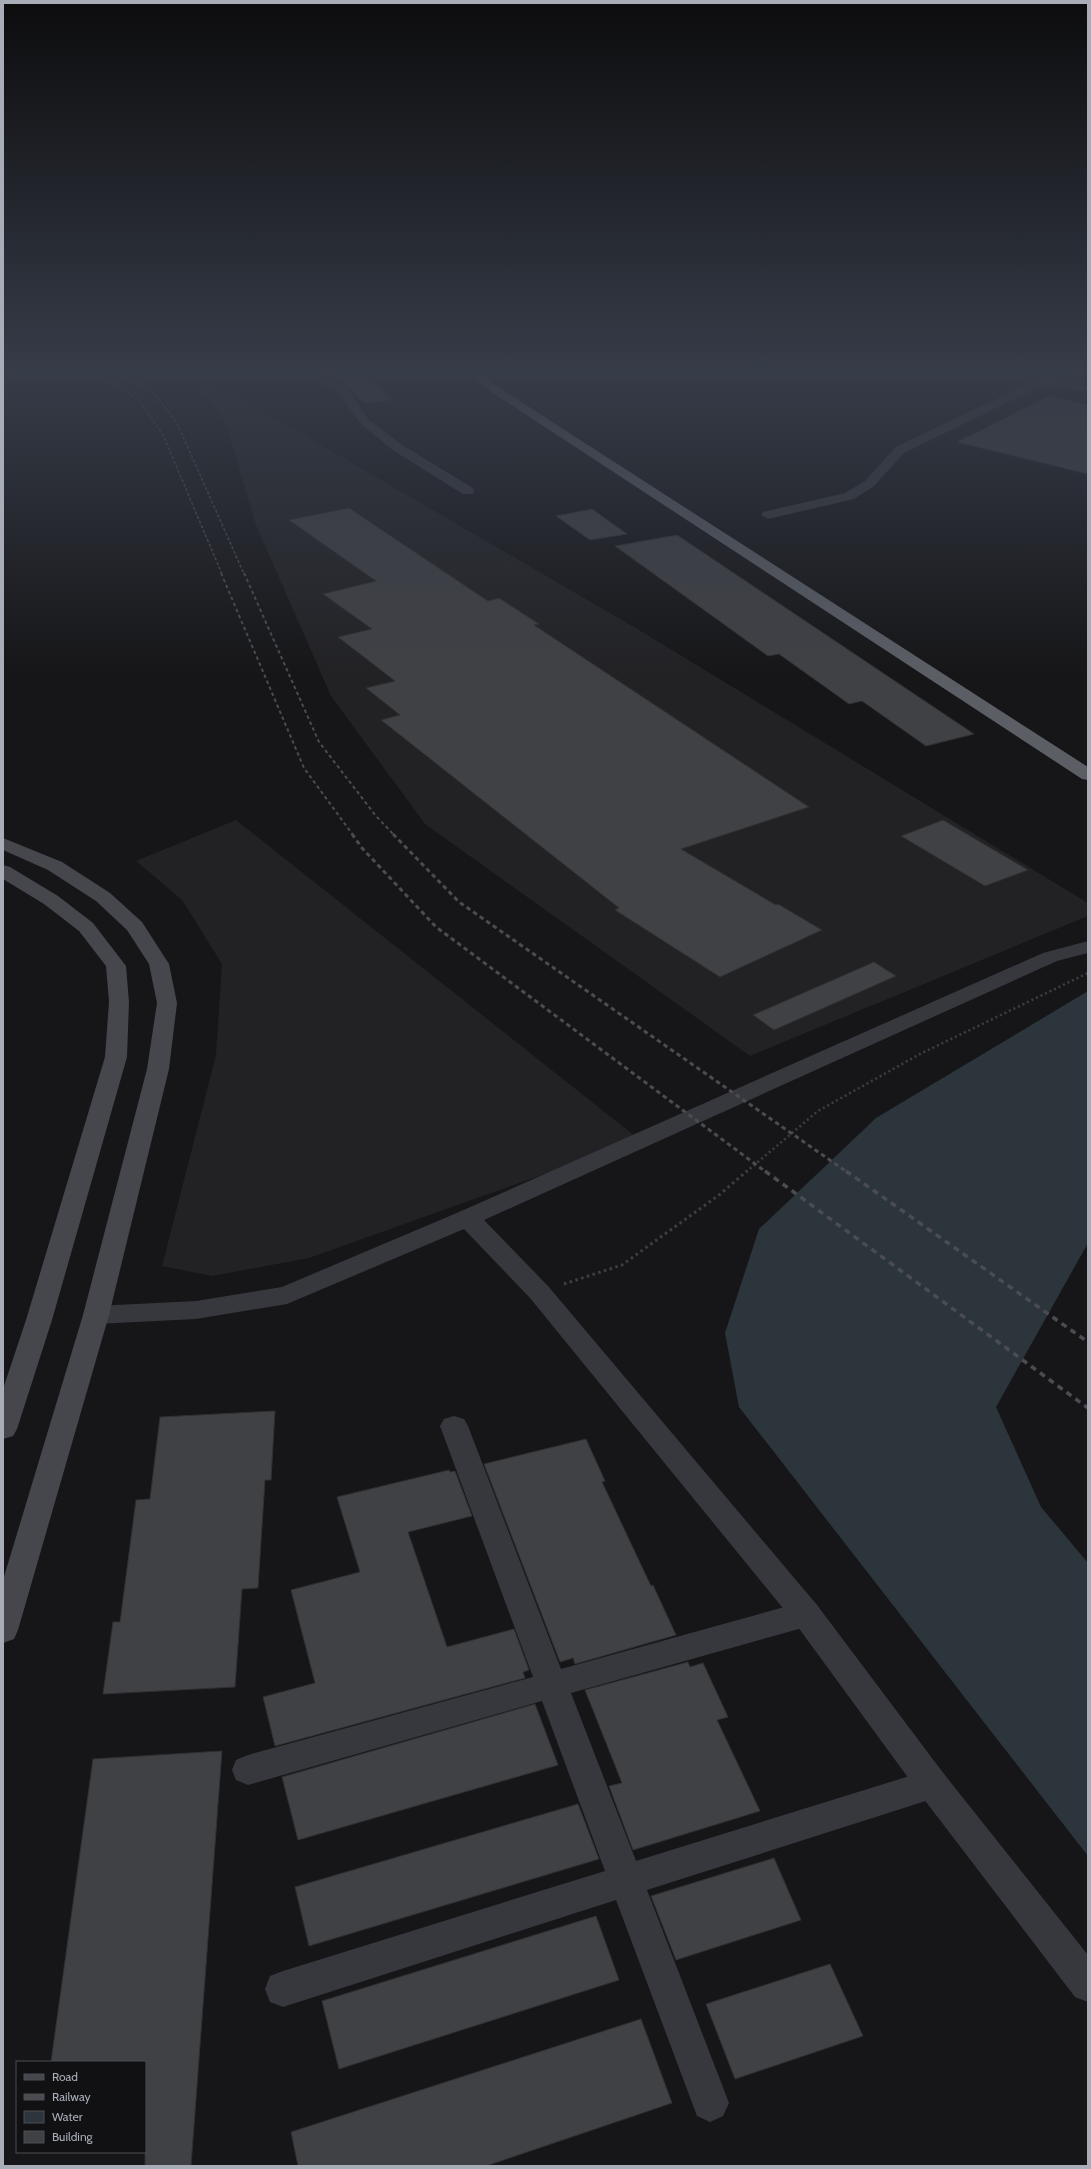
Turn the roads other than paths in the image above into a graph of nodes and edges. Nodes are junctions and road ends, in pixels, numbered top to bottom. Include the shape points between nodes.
1 (437, 472) edge
2 (622, 472) edge
3 (880, 472) edge
4 (468, 491) dead end
5 (768, 515) dead end
6 (1088, 775) edge
7 (3, 843) edge
8 (3, 871) edge
9 (1088, 947) edge
10 (468, 1218) junction
11 (96, 1315) junction
12 (454, 1426) dead end
13 (3, 1429) edge
14 (806, 1614) junction
15 (3, 1630) edge
16 (552, 1685) junction
17 (248, 1770) dead end
18 (932, 1784) junction
19 (626, 1880) junction
20 (1088, 1984) edge
21 (283, 1989) dead end
22 (710, 2103) dead end

1 - 4 street
2 - 6 highway
3 - 5 street via 869,484 849,496
7 - 11 main road via 55,866 103,896 135,926 159,964 167,1003 158,1069
8 - 13 main road via 51,900 86,927 116,966 119,1002 116,1057 40,1320
9 - 10 street via 1050,956
10 - 11 street via 287,1295 196,1310
10 - 14 street via 539,1292
11 - 15 main road
12 - 16 street
14 - 16 street
14 - 18 street
16 - 17 street
16 - 19 street
18 - 19 street
18 - 20 street
19 - 21 street
19 - 22 street

